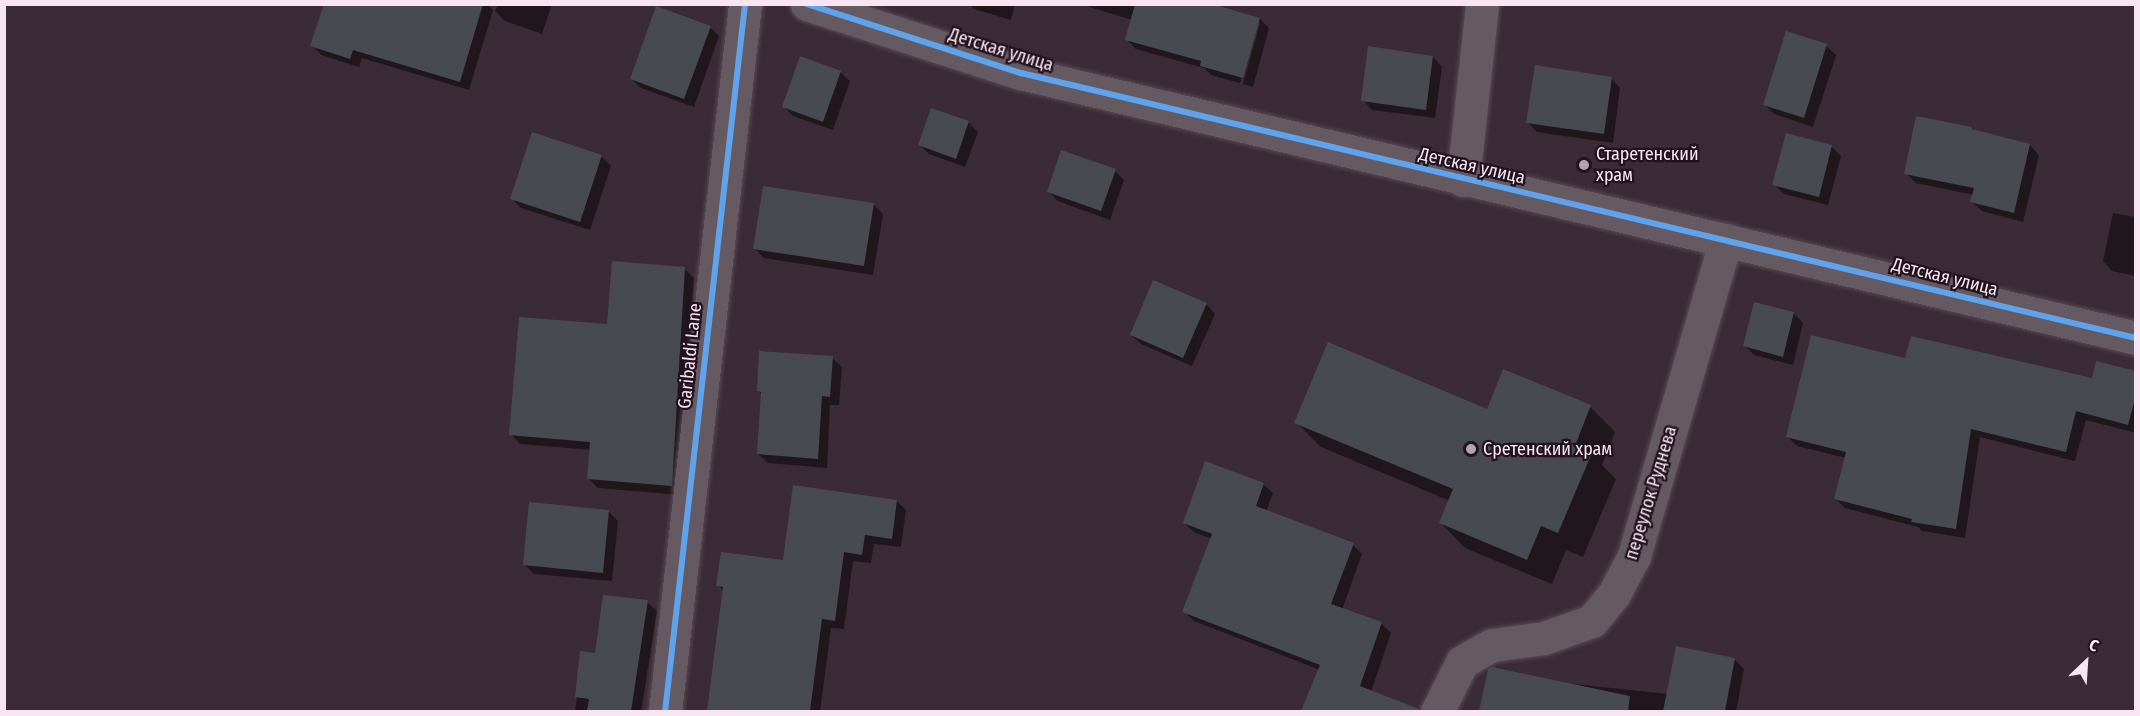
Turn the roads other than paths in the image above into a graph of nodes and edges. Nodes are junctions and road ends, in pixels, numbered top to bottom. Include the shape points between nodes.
1 (746, 4) edge
2 (807, 4) edge
3 (1482, 4) edge
4 (1463, 180) junction
5 (1726, 240) junction
6 (2136, 338) edge
7 (665, 711) edge
8 (1437, 711) edge

1 - 7 street, Garibaldi Lane
2 - 4 street, Детская улица via 1021,74
3 - 4 street
4 - 5 street, Детская улица
5 - 6 street, Детская улица
5 - 8 street, переулок Руднева via 1634,556 1614,594 1592,621 1544,638 1492,645 1462,662

